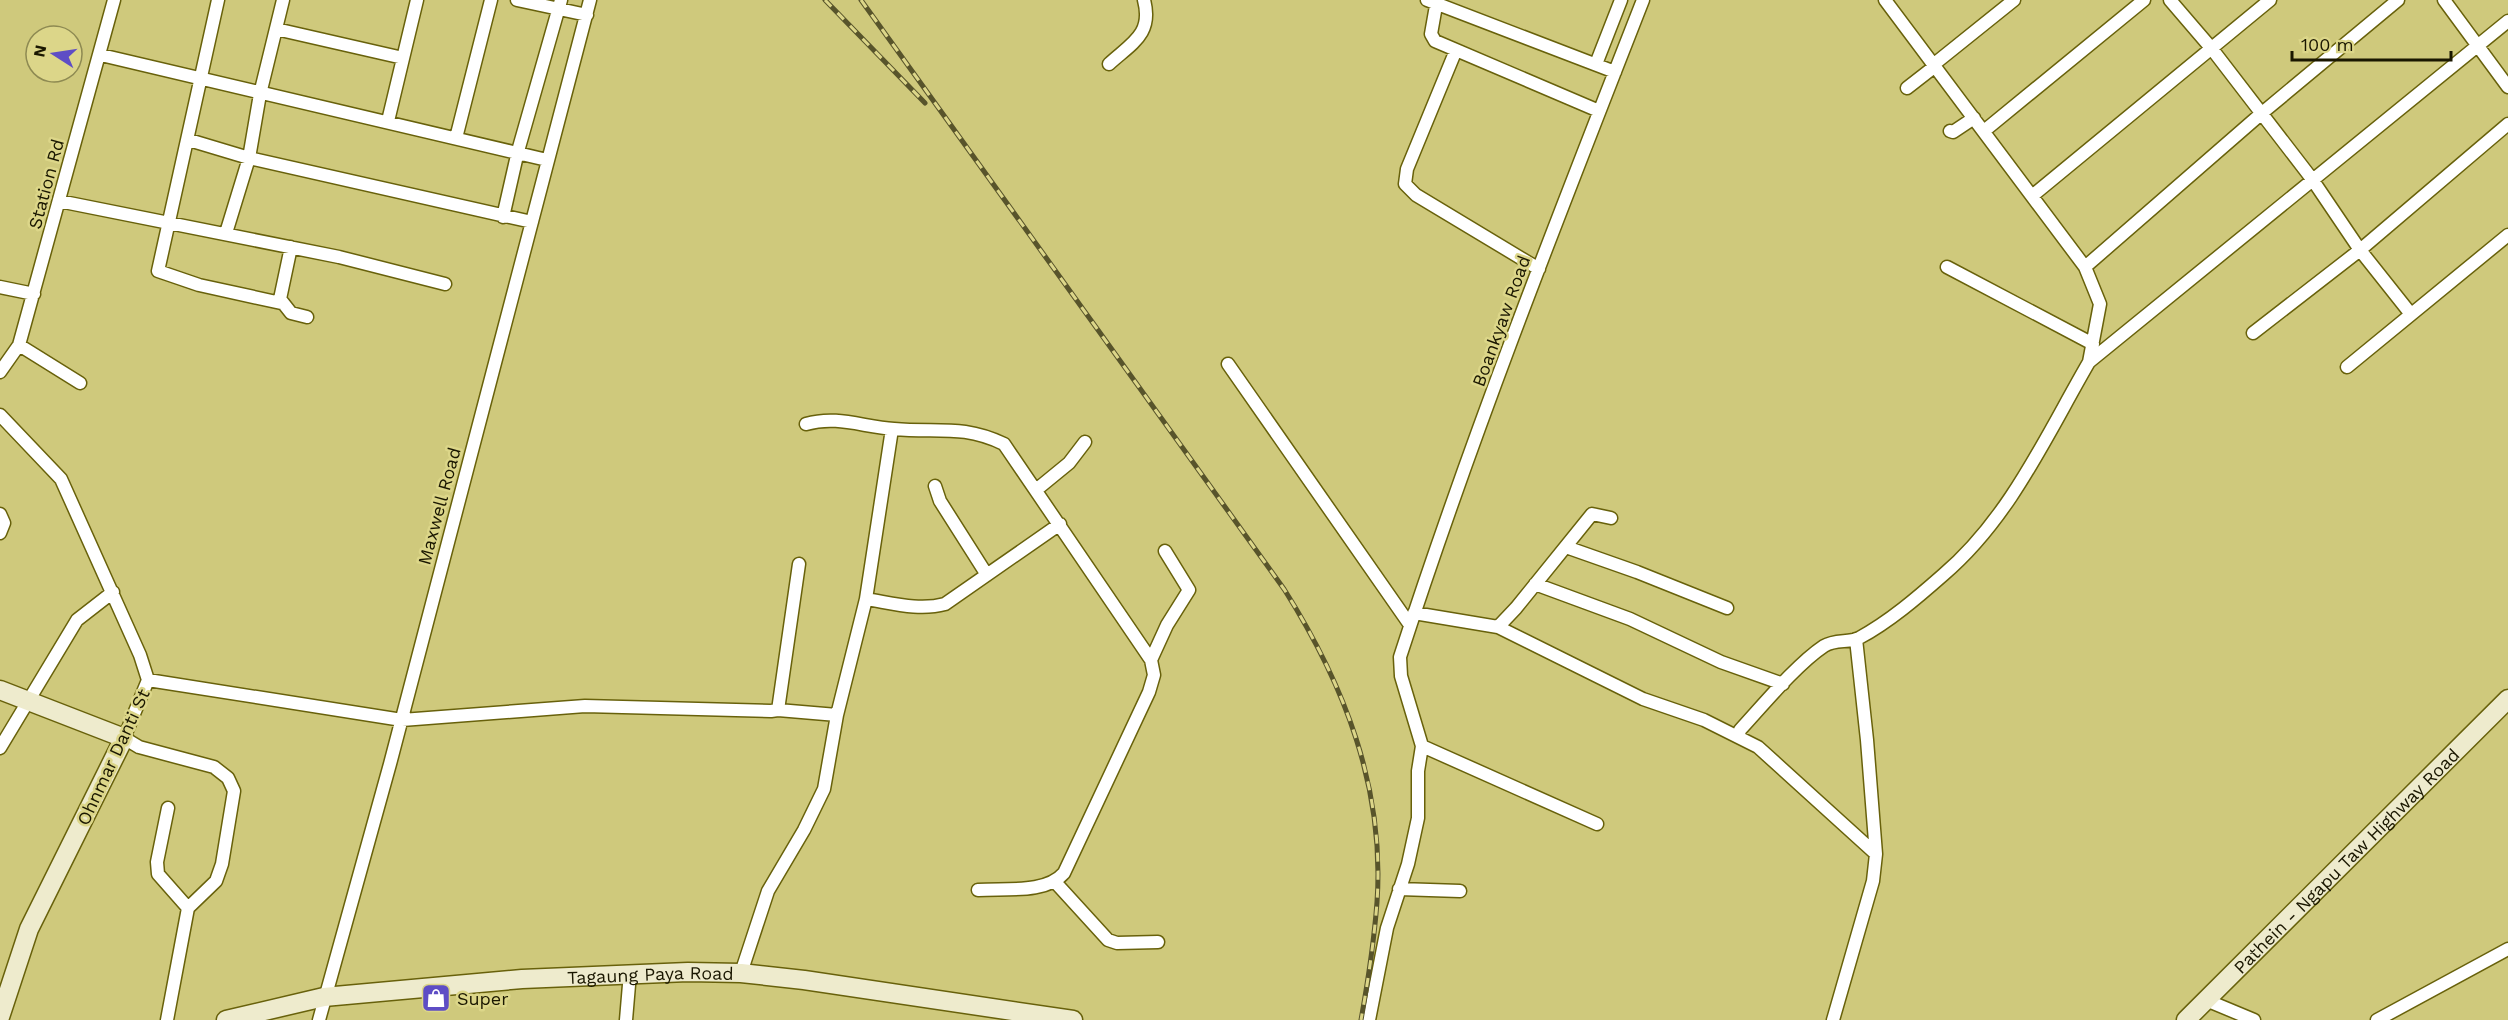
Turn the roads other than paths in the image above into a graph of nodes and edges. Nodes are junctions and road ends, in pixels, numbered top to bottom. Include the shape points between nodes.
1 (218, 0) edge
2 (284, 0) edge
3 (417, 0) edge
4 (491, 0) edge
5 (517, 0) edge
6 (590, 0) edge
7 (1144, 0) edge
8 (1621, 0) edge
9 (1643, 0) edge
10 (1885, 0) edge
11 (2014, 0) edge
12 (2144, 0) edge
13 (2170, 0) edge
14 (2271, 0) edge
15 (2398, 0) edge
16 (2444, 0) edge
17 (112, 1) edge
18 (1434, 1) edge
19 (560, 4) edge
20 (586, 15) junction
21 (2508, 21) edge
22 (276, 28) junction
23 (2478, 47) junction
24 (2212, 49) junction
25 (1456, 50) junction
26 (100, 55) junction
27 (403, 58) junction
28 (1109, 64) dead end
29 (1596, 64) junction
30 (1934, 66) junction
31 (1615, 72) junction
32 (200, 78) junction
33 (2508, 87) edge
34 (1907, 88) dead end
35 (260, 93) junction
36 (1599, 111) junction
37 (2262, 113) junction
38 (1974, 118) junction
39 (388, 121) junction
40 (2508, 124) edge
41 (1950, 131) dead end
42 (1984, 131) junction
43 (456, 138) junction
44 (189, 140) junction
45 (518, 151) junction
46 (249, 158) junction
47 (547, 160) junction
48 (2312, 179) junction
49 (2032, 196) junction
50 (60, 201) junction
51 (503, 218) junction
52 (531, 222) junction
53 (169, 223) junction
54 (226, 234) junction
55 (2508, 236) edge
56 (291, 246) junction
57 (2360, 250) junction
58 (1947, 267) dead end
59 (2085, 267) junction
60 (1539, 269) junction
61 (446, 284) dead end
62 (0, 287) edge
63 (34, 294) junction
64 (281, 303) junction
65 (2410, 313) junction
66 (307, 317) dead end
67 (2253, 333) dead end
68 (2093, 344) junction
69 (19, 345) junction
70 (2089, 362) junction
71 (1228, 364) dead end
72 (2347, 367) dead end
73 (0, 372) edge
74 (80, 383) dead end
75 (0, 415) edge
76 (806, 424) dead end
77 (892, 429) junction
78 (1085, 442) dead end
79 (935, 486) dead end
80 (1036, 490) junction
81 (0, 514) edge
82 (1611, 518) dead end
83 (1060, 524) junction
84 (0, 532) edge
85 (1566, 547) junction
86 (1166, 551) dead end
87 (799, 564) dead end
88 (987, 575) junction
89 (1535, 584) junction
90 (113, 592) junction
91 (866, 599) junction
92 (1727, 608) dead end
93 (1414, 613) junction
94 (1410, 625) junction
95 (1498, 627) junction
96 (1856, 639) junction
97 (1151, 660) junction
98 (148, 680) junction
99 (1783, 684) junction
100 (0, 690) edge
101 (2508, 699) edge
102 (28, 700) junction
103 (778, 710) junction
104 (837, 715) junction
105 (402, 720) junction
106 (1738, 737) junction
107 (124, 738) junction
108 (1422, 746) junction
109 (0, 748) edge
110 (168, 808) dead end
111 (1597, 824) dead end
112 (1876, 854) junction
113 (1056, 883) junction
114 (1399, 889) junction
115 (978, 890) dead end
116 (1460, 891) dead end
117 (188, 908) junction
118 (1158, 942) dead end
119 (2508, 949) edge
120 (630, 973) junction
121 (741, 973) junction
122 (324, 997) junction
123 (2206, 1000) junction
124 (0, 1017) edge
125 (167, 1020) edge
126 (226, 1020) edge
127 (319, 1020) edge
128 (626, 1020) edge
129 (1071, 1020) edge
130 (1369, 1020) edge
131 (1833, 1020) edge
132 (2186, 1020) edge
133 (2254, 1020) edge
134 (2377, 1020) edge

1 - 32 street
2 - 22 street
3 - 27 street
4 - 43 street
5 - 19 street
6 - 20 street, Maxwell Road
7 - 28 street via 1148,14 1143,32
8 - 29 street
9 - 31 street, Boankyaw Road
10 - 30 street
11 - 30 street
12 - 42 street
13 - 24 street
14 - 24 street
15 - 37 street
16 - 23 street
17 - 26 street, Station Rd
18 - 25 street via 1431,37
18 - 29 street
19 - 20 street
19 - 45 street
20 - 47 street, Maxwell Road
21 - 23 street
22 - 27 street
22 - 35 street
23 - 33 street
23 - 48 street
24 - 37 street
24 - 49 street
25 - 36 street
25 - 60 street via 1407,169 1405,184 1416,195
26 - 32 street
26 - 50 street, Station Rd
27 - 39 street
29 - 31 street
30 - 34 street
30 - 38 street
31 - 36 street, Boankyaw Road
32 - 35 street
32 - 44 street
35 - 39 street
35 - 46 street
36 - 60 street, Boankyaw Road
37 - 48 street
37 - 59 street
38 - 41 street
38 - 42 street
39 - 43 street
40 - 57 street
42 - 49 street
43 - 45 street
44 - 46 street
44 - 53 street
45 - 47 street
45 - 51 street
46 - 51 street
46 - 54 street
47 - 52 street, Maxwell Road
48 - 57 street
48 - 70 street
49 - 59 street
50 - 53 street
50 - 63 street, Station Rd
51 - 52 street
52 - 105 street, Maxwell Road
53 - 54 street
53 - 64 street via 160,273
54 - 56 street
55 - 65 street
56 - 61 street
56 - 64 street
57 - 65 street
57 - 67 street
58 - 68 street
59 - 68 street via 2100,304
60 - 93 street, Boankyaw Road
62 - 63 street
63 - 69 street, Station Rd
64 - 66 street via 291,313
65 - 72 street
68 - 70 street
69 - 73 street, Station Rd
69 - 74 street
70 - 96 street via 2029,470 1983,537 1944,575
71 - 94 street
75 - 90 street, Ohnmar Danti St via 61,479
76 - 77 street via 830,420
77 - 80 street via 958,429 984,435 1004,444
77 - 91 street
78 - 80 street via 1069,463
79 - 88 street via 940,501
80 - 83 street
81 - 84 street via 4,523
82 - 85 street via 1592,514
83 - 88 street
83 - 97 street
85 - 89 street
85 - 92 street
86 - 97 street via 1190,590 1167,625
87 - 103 street
88 - 91 street via 931,608
89 - 95 street
89 - 99 street via 1630,619 1721,662
90 - 98 street, Ohnmar Danti St
90 - 102 street via 77,620
91 - 104 street
93 - 94 street, Boankyaw Road
93 - 95 street
94 - 108 street, Boankyaw Road via 1400,657 1401,676
95 - 106 street via 1643,699 1704,720
96 - 99 street via 1824,646
96 - 112 street
97 - 113 street via 1154,675 1149,692 1071,862
98 - 105 street
98 - 107 street, Ohnmar Danti St
99 - 106 street via 1740,730
100 - 102 main road
101 - 123 main road, Pathein - Ngapu Taw Highway Road
102 - 107 main road
102 - 109 street
103 - 104 street
103 - 105 street via 585,706
104 - 121 street via 824,789 768,891
105 - 122 street, Maxwell Road
106 - 112 street via 1767,753
107 - 117 street via 139,747 214,767 228,778 234,791 216,881
107 - 124 main road, Ohnmar Danti St via 29,929
108 - 111 street
108 - 114 street via 1415,840
110 - 117 street via 158,874
112 - 131 street via 1871,891
113 - 115 street
113 - 118 street via 1108,940
114 - 116 street
114 - 130 street
117 - 125 street
119 - 134 street
120 - 121 main road, Tagaung Paya Road
120 - 122 main road, Tagaung Paya Road
120 - 128 street
121 - 129 main road, Tagaung Paya Road
122 - 126 main road, Tagaung Paya Road
122 - 127 street, Maxwell Road
123 - 132 main road, Pathein - Ngapu Taw Highway Road
123 - 133 street

